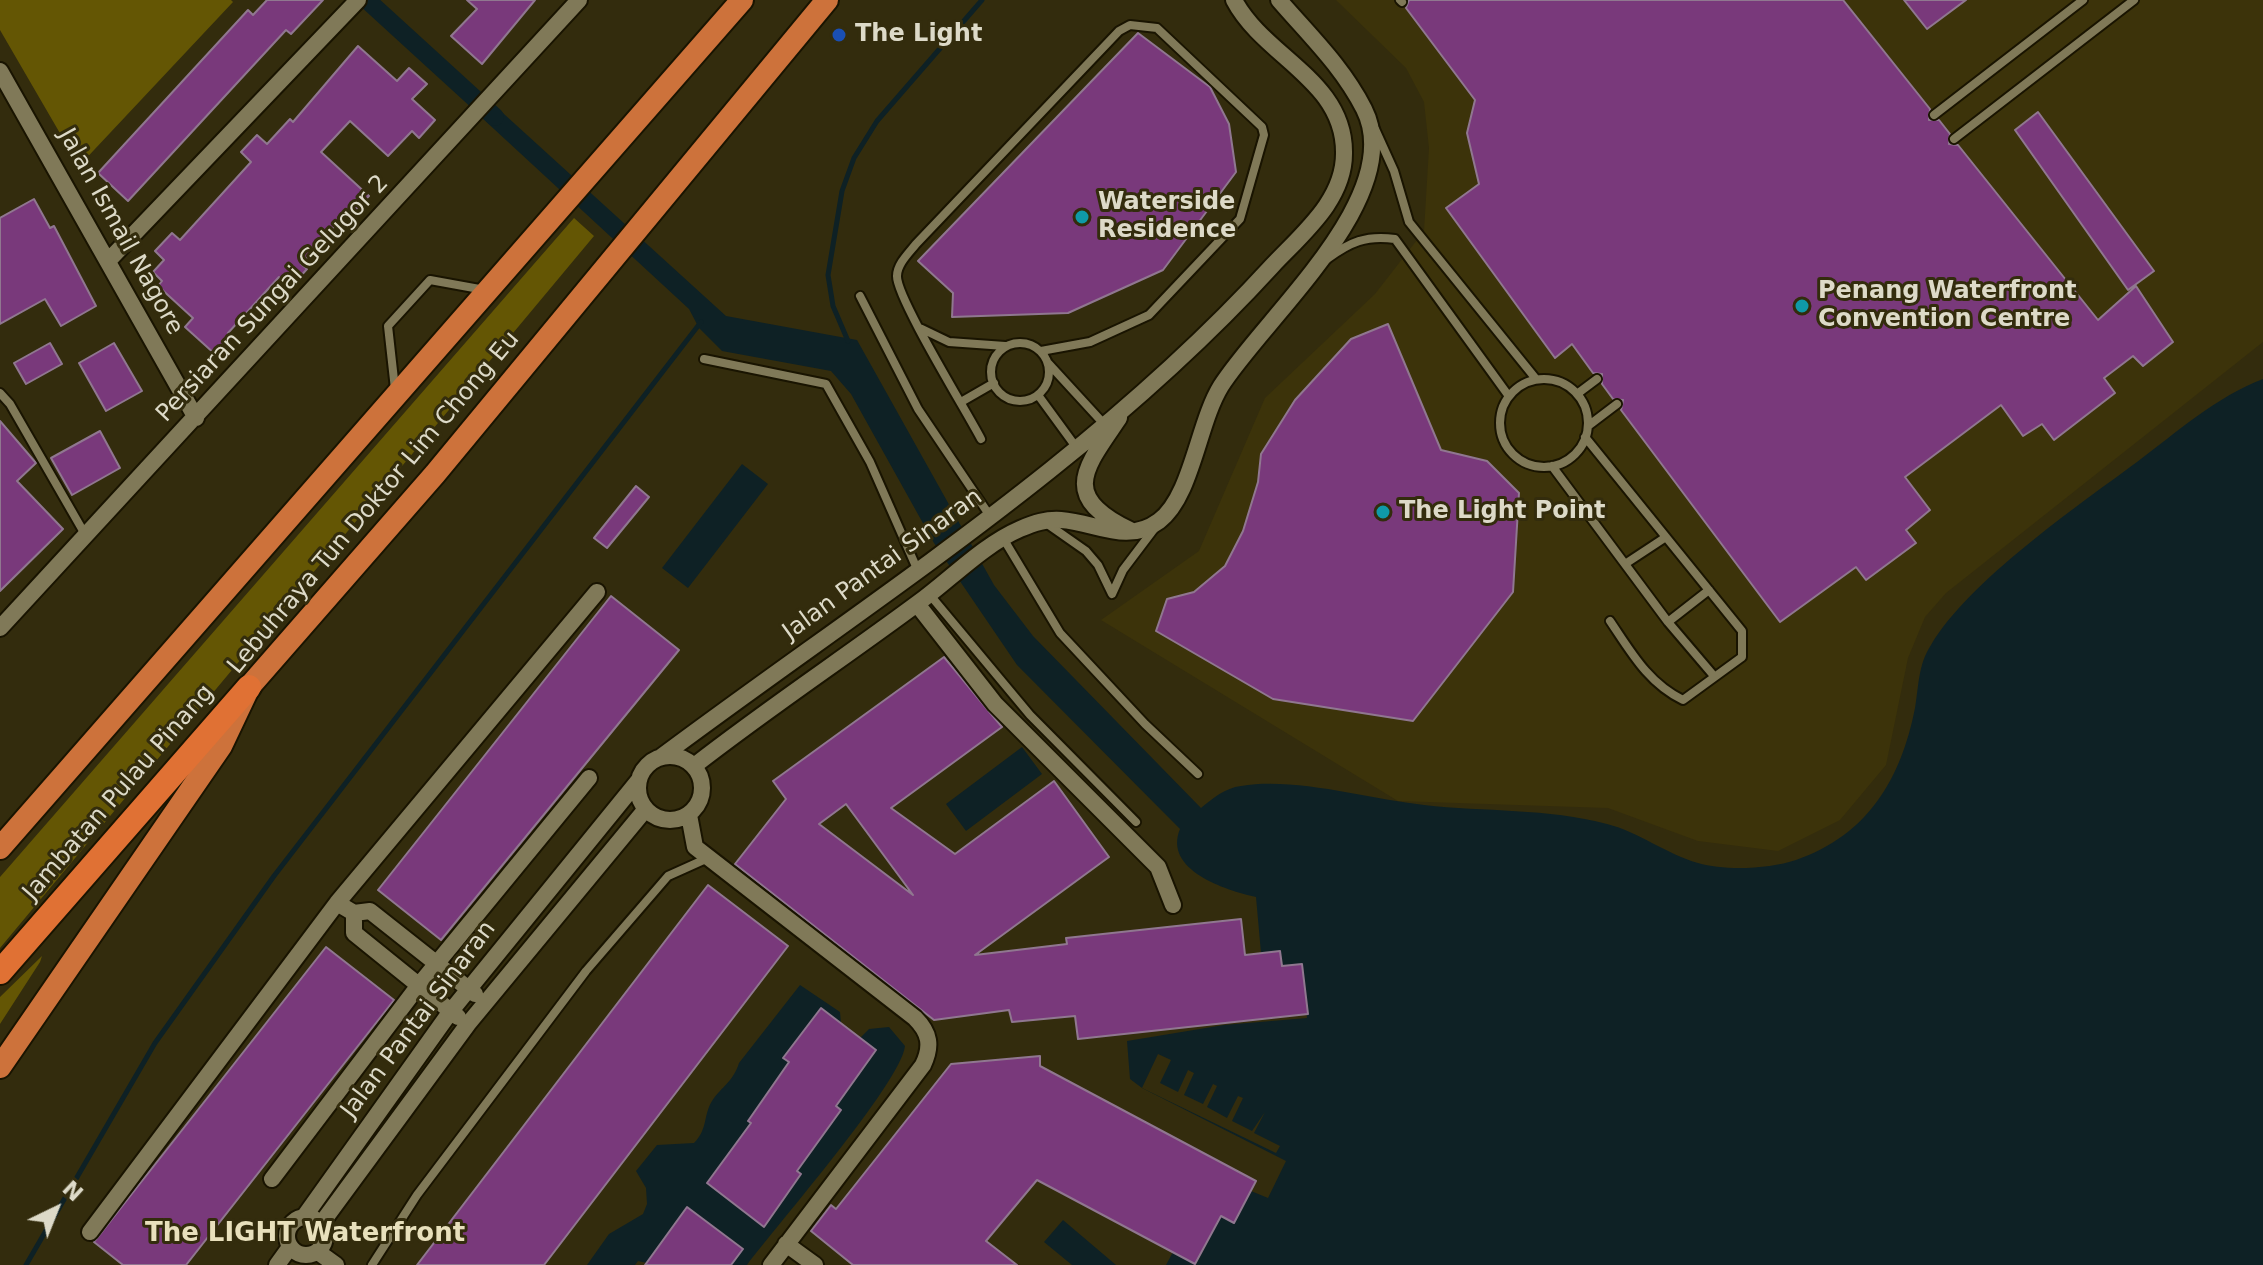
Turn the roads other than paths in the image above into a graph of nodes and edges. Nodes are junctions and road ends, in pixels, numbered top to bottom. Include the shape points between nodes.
1 (579, 0) edge
2 (742, 0) edge
3 (827, 0) edge
4 (1234, 0) edge
5 (1279, 0) edge
6 (2083, 0) edge
7 (2134, 0) edge
8 (353, 6) edge
9 (0, 71) edge
10 (1365, 111) junction
11 (1934, 115) dead end
12 (1954, 139) dead end
13 (109, 260) junction
14 (1315, 267) junction
15 (486, 290) junction
16 (860, 296) dead end
17 (920, 328) junction
18 (1005, 346) junction
19 (1041, 351) junction
20 (704, 359) dead end
21 (1048, 362) junction
22 (1536, 379) junction
23 (1597, 379) dead end
24 (994, 383) junction
25 (0, 393) edge
26 (395, 393) junction
27 (1577, 394) junction
28 (1038, 395) junction
29 (1508, 395) junction
30 (961, 402) junction
31 (1128, 404) junction
32 (1617, 404) dead end
33 (196, 418) junction
34 (1104, 424) junction
35 (1588, 426) junction
36 (1585, 437) junction
37 (981, 439) dead end
38 (1076, 447) junction
39 (1552, 466) junction
40 (1042, 520) junction
41 (985, 521) junction
42 (1158, 522) junction
43 (1132, 531) junction
44 (86, 536) junction
45 (1666, 537) junction
46 (997, 542) junction
47 (1625, 564) junction
48 (918, 572) junction
49 (1709, 590) junction
50 (597, 592) dead end
51 (928, 596) junction
52 (1610, 621) dead end
53 (1668, 622) junction
54 (0, 628) edge
55 (1714, 676) junction
56 (249, 687) junction
57 (661, 757) junction
58 (694, 766) junction
59 (1198, 774) dead end
60 (589, 778) dead end
61 (638, 781) junction
62 (645, 810) junction
63 (689, 815) junction
64 (1136, 822) dead end
65 (0, 848) edge
66 (709, 858) junction
67 (337, 903) junction
68 (1173, 905) dead end
69 (354, 913) junction
70 (436, 964) junction
71 (0, 972) edge
72 (419, 985) junction
73 (469, 990) junction
74 (485, 1003) junction
75 (451, 1011) junction
76 (468, 1024) junction
77 (0, 1067) edge
78 (272, 1179) dead end
79 (304, 1217) junction
80 (321, 1224) junction
81 (90, 1232) dead end
82 (786, 1244) junction
83 (290, 1247) junction
84 (308, 1258) edge
85 (277, 1265) edge
86 (336, 1265) edge
87 (372, 1265) edge
88 (771, 1265) edge
89 (815, 1265) edge

1 - 33 street, Persiaran Sungai Gelugor 2
2 - 15 highway
3 - 56 highway, Lebuhraya Tun Doktor Lim Chong Eu via 435,474
4 - 31 street, Jalan Pantai Sinaran via 1264,38 1328,99 1344,140 1343,172 1321,213 1222,320 1170,372
5 - 10 street via 1340,67
6 - 11 lane
7 - 12 lane
8 - 13 street
9 - 13 street, Jalan Ismail Nagore
10 - 14 street via 1370,145 1363,192
10 - 22 lane via 1394,171 1409,222
13 - 33 street, Jalan Ismail Nagore
14 - 29 lane via 1352,241 1395,239
14 - 42 street via 1237,361 1212,400 1179,498
15 - 26 highway
15 - 26 lane via 430,280 393,318 387,333
16 - 41 lane via 918,409
17 - 18 lane via 949,342
17 - 19 lane via 896,278 903,261 1119,31 1130,25 1157,28 1262,127 1240,219 1149,315 1090,342
17 - 30 lane
18 - 19 lane via 1018,342
18 - 24 lane via 992,362
19 - 21 lane
20 - 48 lane via 826,384 870,462
21 - 28 lane via 1050,374
21 - 34 lane
22 - 27 lane via 1559,381
22 - 29 lane
23 - 27 lane
24 - 28 lane via 1018,401
24 - 30 lane
25 - 44 lane
26 - 65 highway
27 - 35 lane
28 - 38 lane
29 - 39 lane via 1500,430 1510,451 1529,464
30 - 37 lane
31 - 34 street, Jalan Pantai Sinaran
31 - 43 street, Jalan Pantai Sinaran via 1088,461 1084,476 1092,503
32 - 35 lane
33 - 44 street, Persiaran Sungai Gelugor 2
34 - 38 street, Jalan Pantai Sinaran
35 - 36 lane
36 - 39 lane via 1573,456
36 - 45 lane
38 - 41 street, Jalan Pantai Sinaran
39 - 47 lane
40 - 42 lane via 1086,551 1112,594
40 - 43 street via 1118,534
40 - 46 street, Jalan Pantai Sinaran
41 - 48 street, Jalan Pantai Sinaran
42 - 43 street
44 - 54 street, Persiaran Sungai Gelugor 2
45 - 47 lane
45 - 49 lane
46 - 51 street, Jalan Pantai Sinaran
46 - 59 lane via 1060,633
47 - 53 lane
48 - 57 street, Jalan Pantai Sinaran
49 - 53 lane
49 - 55 lane via 1742,631 1744,644 1742,657
50 - 67 street
51 - 58 street, Jalan Pantai Sinaran
51 - 64 lane via 1030,715
51 - 68 street via 995,704 1158,867
52 - 55 lane via 1664,691 1683,700
53 - 55 lane
56 - 71 highway, Jambatan Pulau Pinang
56 - 77 highway, Lebuhraya Tun Doktor Lim Chong Eu via 221,746
57 - 58 street via 678,757
57 - 61 street via 646,766
58 - 63 street via 702,791
60 - 70 street
61 - 62 street
61 - 73 street, Jalan Pantai Sinaran
62 - 63 street via 662,820
62 - 74 street, Jalan Pantai Sinaran
63 - 66 street via 695,847
66 - 82 street via 915,1018 929,1039 923,1065
66 - 87 lane via 668,876 586,971 417,1195
67 - 69 street
67 - 81 street
69 - 70 street via 370,911
69 - 72 street via 354,933
70 - 72 street
70 - 73 street
72 - 75 street
72 - 78 street
73 - 74 street
73 - 75 street, Jalan Pantai Sinaran
74 - 76 street, Jalan Pantai Sinaran
75 - 76 street
75 - 79 street, Jalan Pantai Sinaran
76 - 80 street, Jalan Pantai Sinaran
79 - 80 street
79 - 83 street via 288,1228
80 - 84 street via 326,1235
82 - 88 street
82 - 89 street
83 - 84 street
83 - 85 street
84 - 86 street

